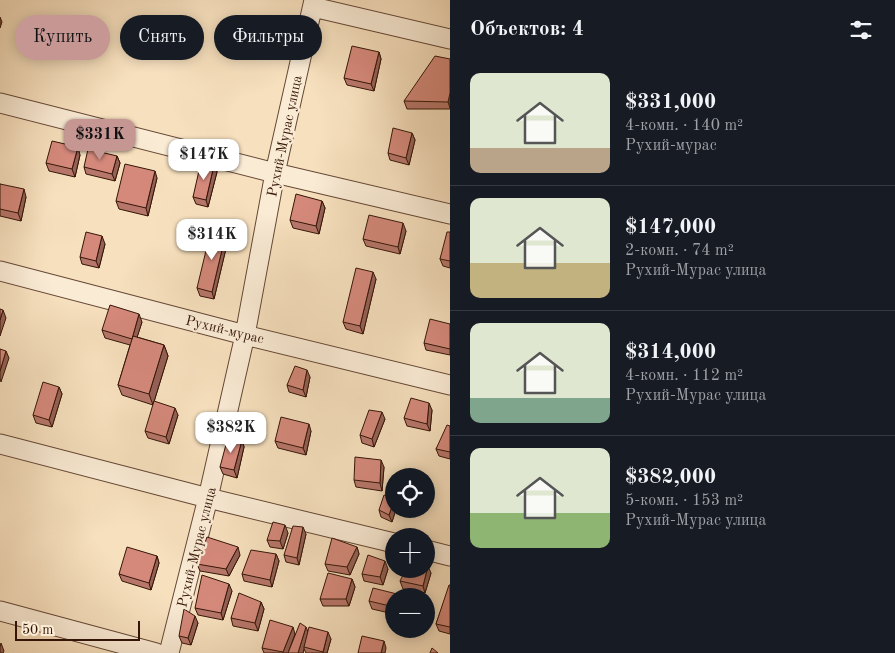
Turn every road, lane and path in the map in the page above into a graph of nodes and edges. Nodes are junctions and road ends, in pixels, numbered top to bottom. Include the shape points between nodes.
1 (314, 3) edge
2 (450, 39) edge
3 (0, 103) edge
4 (275, 173) junction
5 (450, 214) edge
6 (0, 271) edge
7 (245, 335) junction
8 (450, 385) edge
9 (0, 444) edge
10 (208, 498) junction
11 (385, 541) edge
12 (435, 552) edge
13 (450, 556) edge
14 (0, 611) edge
15 (156, 653) edge
16 (169, 653) edge

1 - 2 street
1 - 4 street, Рухий-Мурас улица
3 - 4 street
4 - 5 street
4 - 7 street, Рухий-Мурас улица
6 - 7 street, Рухий-мурас
7 - 8 street, Рухий-мурас
7 - 10 street, Рухий-Мурас улица
9 - 10 street
10 - 11 street
10 - 16 street, Рухий-Мурас улица
12 - 13 street
14 - 15 street

